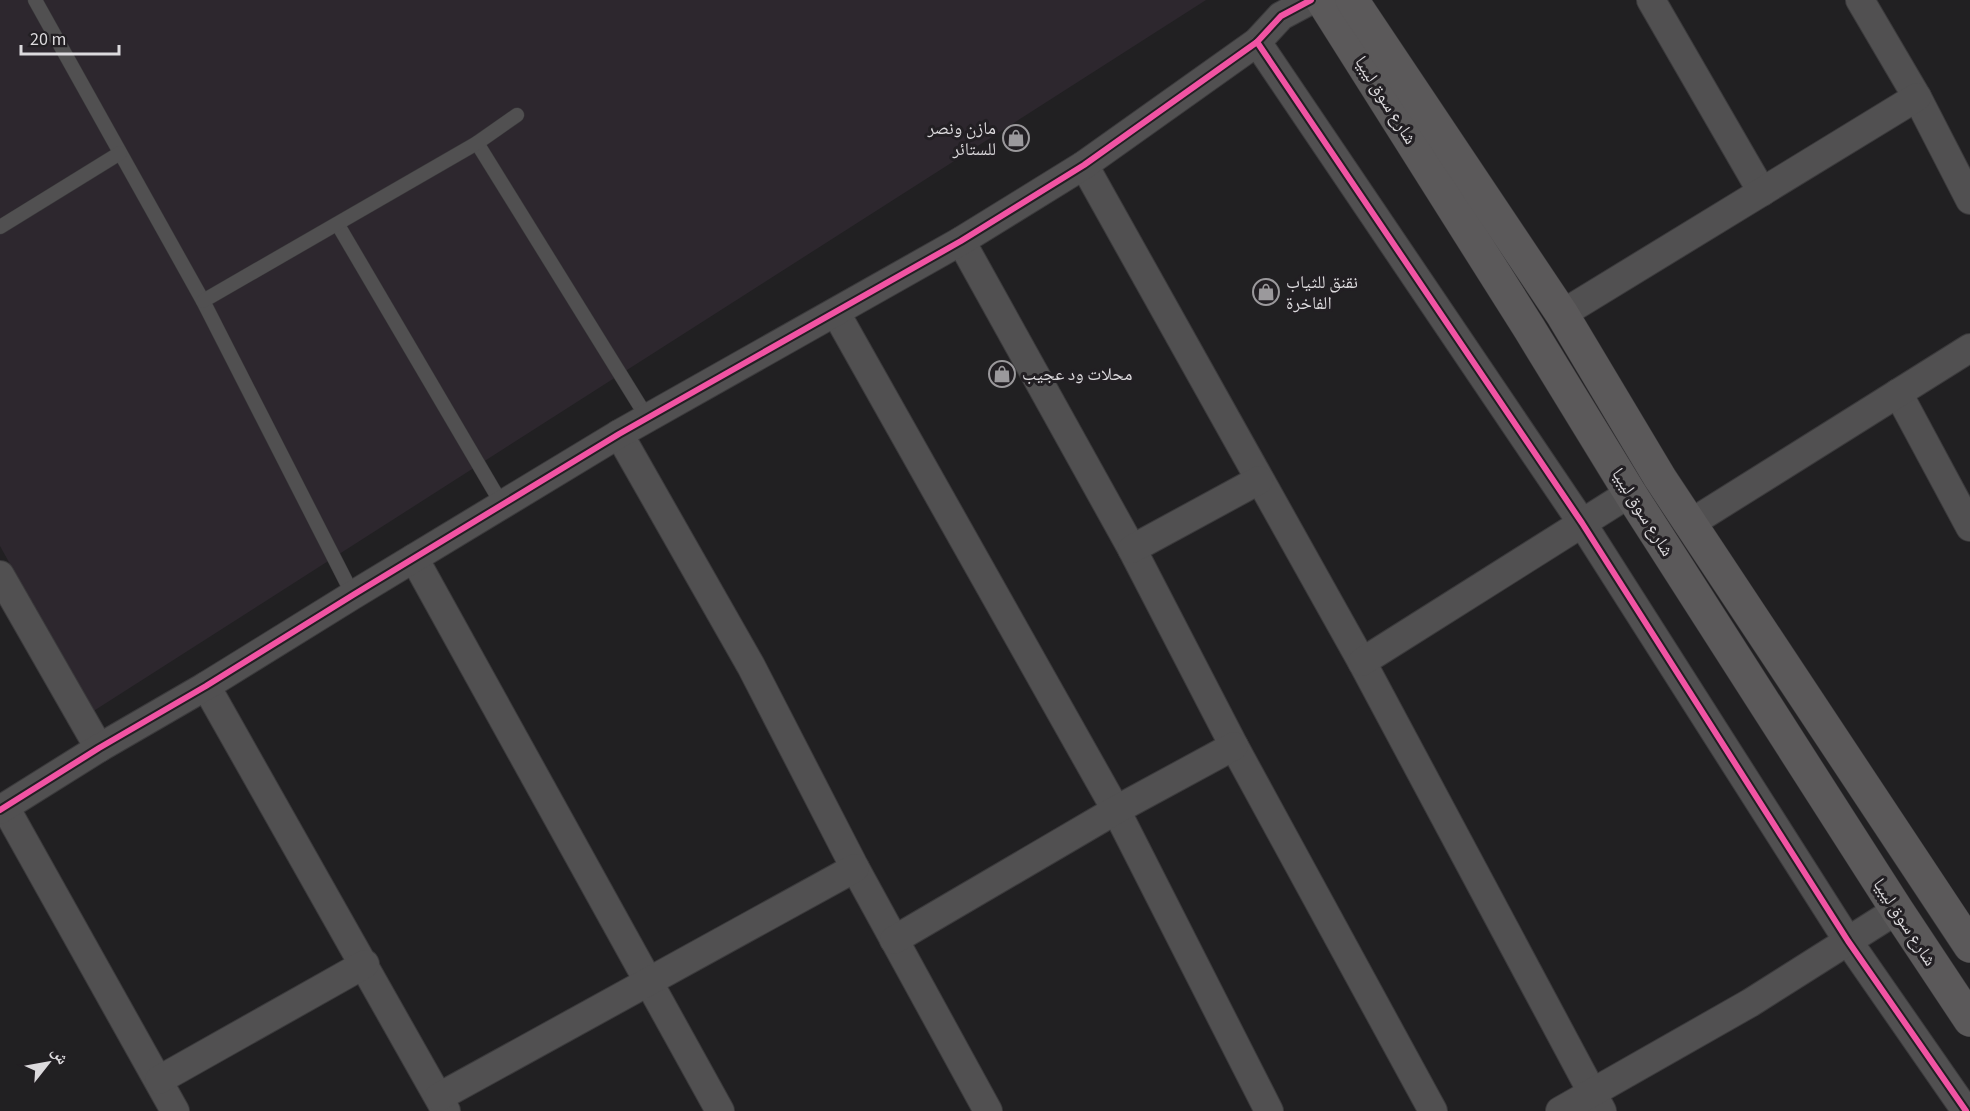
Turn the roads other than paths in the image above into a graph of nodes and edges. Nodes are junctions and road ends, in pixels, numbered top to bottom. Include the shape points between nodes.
1 (35, 0) edge
2 (1311, 0) edge
3 (1322, 0) edge
4 (1352, 0) edge
5 (1651, 0) edge
6 (1860, 0) edge
7 (1283, 8) edge
8 (1257, 42) junction
9 (1917, 97) junction
10 (517, 116) dead end
11 (477, 143) junction
12 (120, 153) junction
13 (1083, 165) junction
14 (1762, 192) junction
15 (1970, 200) edge
16 (338, 225) junction
17 (0, 227) edge
18 (961, 241) junction
19 (203, 301) junction
20 (836, 313) junction
21 (1562, 314) junction
22 (1970, 348) edge
23 (1898, 393) junction
24 (648, 419) junction
25 (619, 435) junction
26 (1259, 480) junction
27 (1629, 493) junction
28 (503, 506) junction
29 (1582, 523) junction
30 (1691, 523) junction
31 (1970, 527) edge
32 (1132, 549) junction
33 (414, 558) junction
34 (0, 575) edge
35 (353, 595) junction
36 (1362, 662) junction
37 (206, 686) junction
38 (1233, 746) junction
39 (99, 748) junction
40 (2, 808) edge
41 (1116, 810) junction
42 (855, 868) junction
43 (1897, 910) junction
44 (1964, 926) edge
45 (894, 940) junction
46 (1848, 941) junction
47 (365, 964) junction
48 (648, 982) junction
49 (1970, 1020) edge
50 (159, 1080) junction
51 (1597, 1102) edge
52 (443, 1104) edge
53 (175, 1111) edge
54 (720, 1111) edge
55 (988, 1111) edge
56 (1269, 1111) edge
57 (1433, 1111) edge
58 (1560, 1111) edge
59 (1966, 1111) edge

1 - 12 lane
2 - 7 street
3 - 27 main road, شارع سوق ليبيا
4 - 21 main road, شارع سوق ليبيا
5 - 14 street
6 - 9 street
7 - 8 street
8 - 13 street
8 - 29 street
9 - 14 street
9 - 15 street
10 - 11 lane
11 - 16 lane
11 - 24 lane
12 - 17 lane
12 - 19 lane
13 - 18 street
13 - 26 street
14 - 21 street
16 - 19 lane
16 - 28 lane
18 - 20 street
18 - 32 street
19 - 35 lane
20 - 24 street
20 - 41 street
21 - 30 main road, شارع سوق ليبيا
22 - 23 street
23 - 30 street
23 - 31 street
24 - 25 street
25 - 28 street
25 - 42 street via 751,666
26 - 32 street
26 - 36 street
27 - 29 street
27 - 43 main road, شارع سوق ليبيا
28 - 33 street
29 - 36 street
29 - 46 street
30 - 44 main road, شارع سوق ليبيا
32 - 38 street
33 - 35 street
33 - 48 street
34 - 39 street
35 - 37 street
36 - 51 street
37 - 39 street
37 - 47 street
38 - 41 street
38 - 57 street
39 - 40 street
40 - 50 street
41 - 45 street
41 - 56 street
42 - 45 street
42 - 48 street
43 - 46 street
43 - 49 main road, شارع سوق ليبيا
45 - 55 street
46 - 51 street
46 - 59 street
47 - 50 street
47 - 52 street
48 - 52 street
48 - 54 street
50 - 53 street
51 - 58 street

